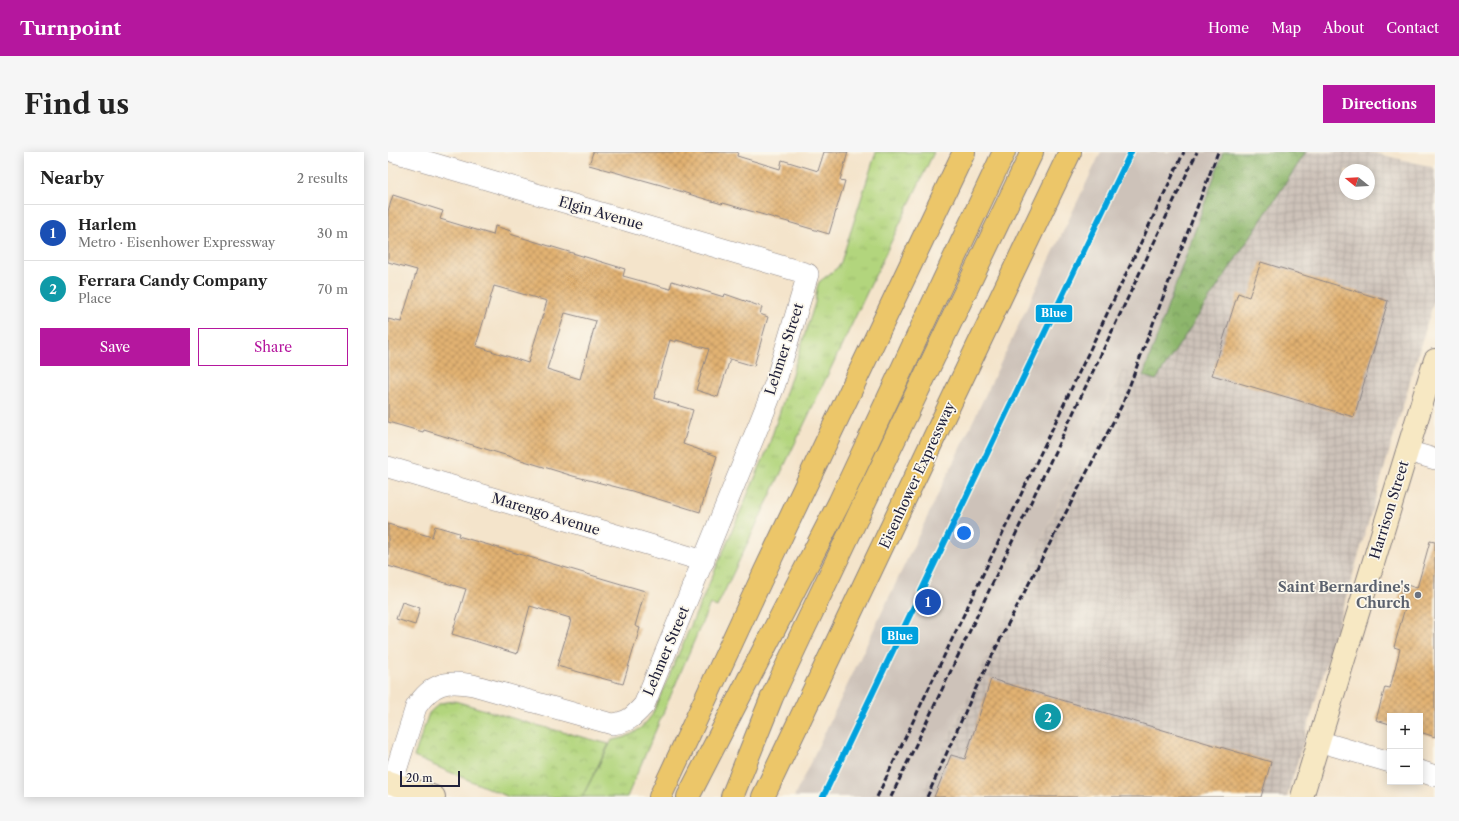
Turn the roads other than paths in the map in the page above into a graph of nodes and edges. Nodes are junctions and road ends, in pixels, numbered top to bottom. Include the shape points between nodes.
1 (394, 152) edge
2 (964, 152) edge
3 (1004, 152) edge
4 (1032, 152) edge
5 (1070, 152) edge
6 (808, 274) joint
7 (1435, 360) edge
8 (1407, 451) junction
9 (1435, 459) edge
10 (388, 467) edge
11 (704, 561) junction
12 (1318, 741) junction
13 (1387, 761) edge
14 (1423, 772) edge
15 (1435, 776) edge
16 (389, 787) edge
17 (434, 797) edge
18 (660, 797) edge
19 (688, 797) edge
20 (732, 797) edge
21 (763, 797) edge
22 (1302, 797) edge

1 - 6 street, Elgin Avenue
2 - 18 highway
3 - 19 highway via 839,503
4 - 20 highway via 798,640
5 - 21 highway, Eisenhower Expressway
6 - 11 street, Lehmer Street via 774,384
7 - 8 street, Harrison Street
8 - 9 street
8 - 12 street, Harrison Street
10 - 11 street, Marengo Avenue
11 - 16 street, Lehmer Street via 644,705 634,716 625,722 612,724 473,684 445,683 423,696 416,707
12 - 13 street
12 - 22 street, Harrison Street
14 - 15 street
16 - 17 street

